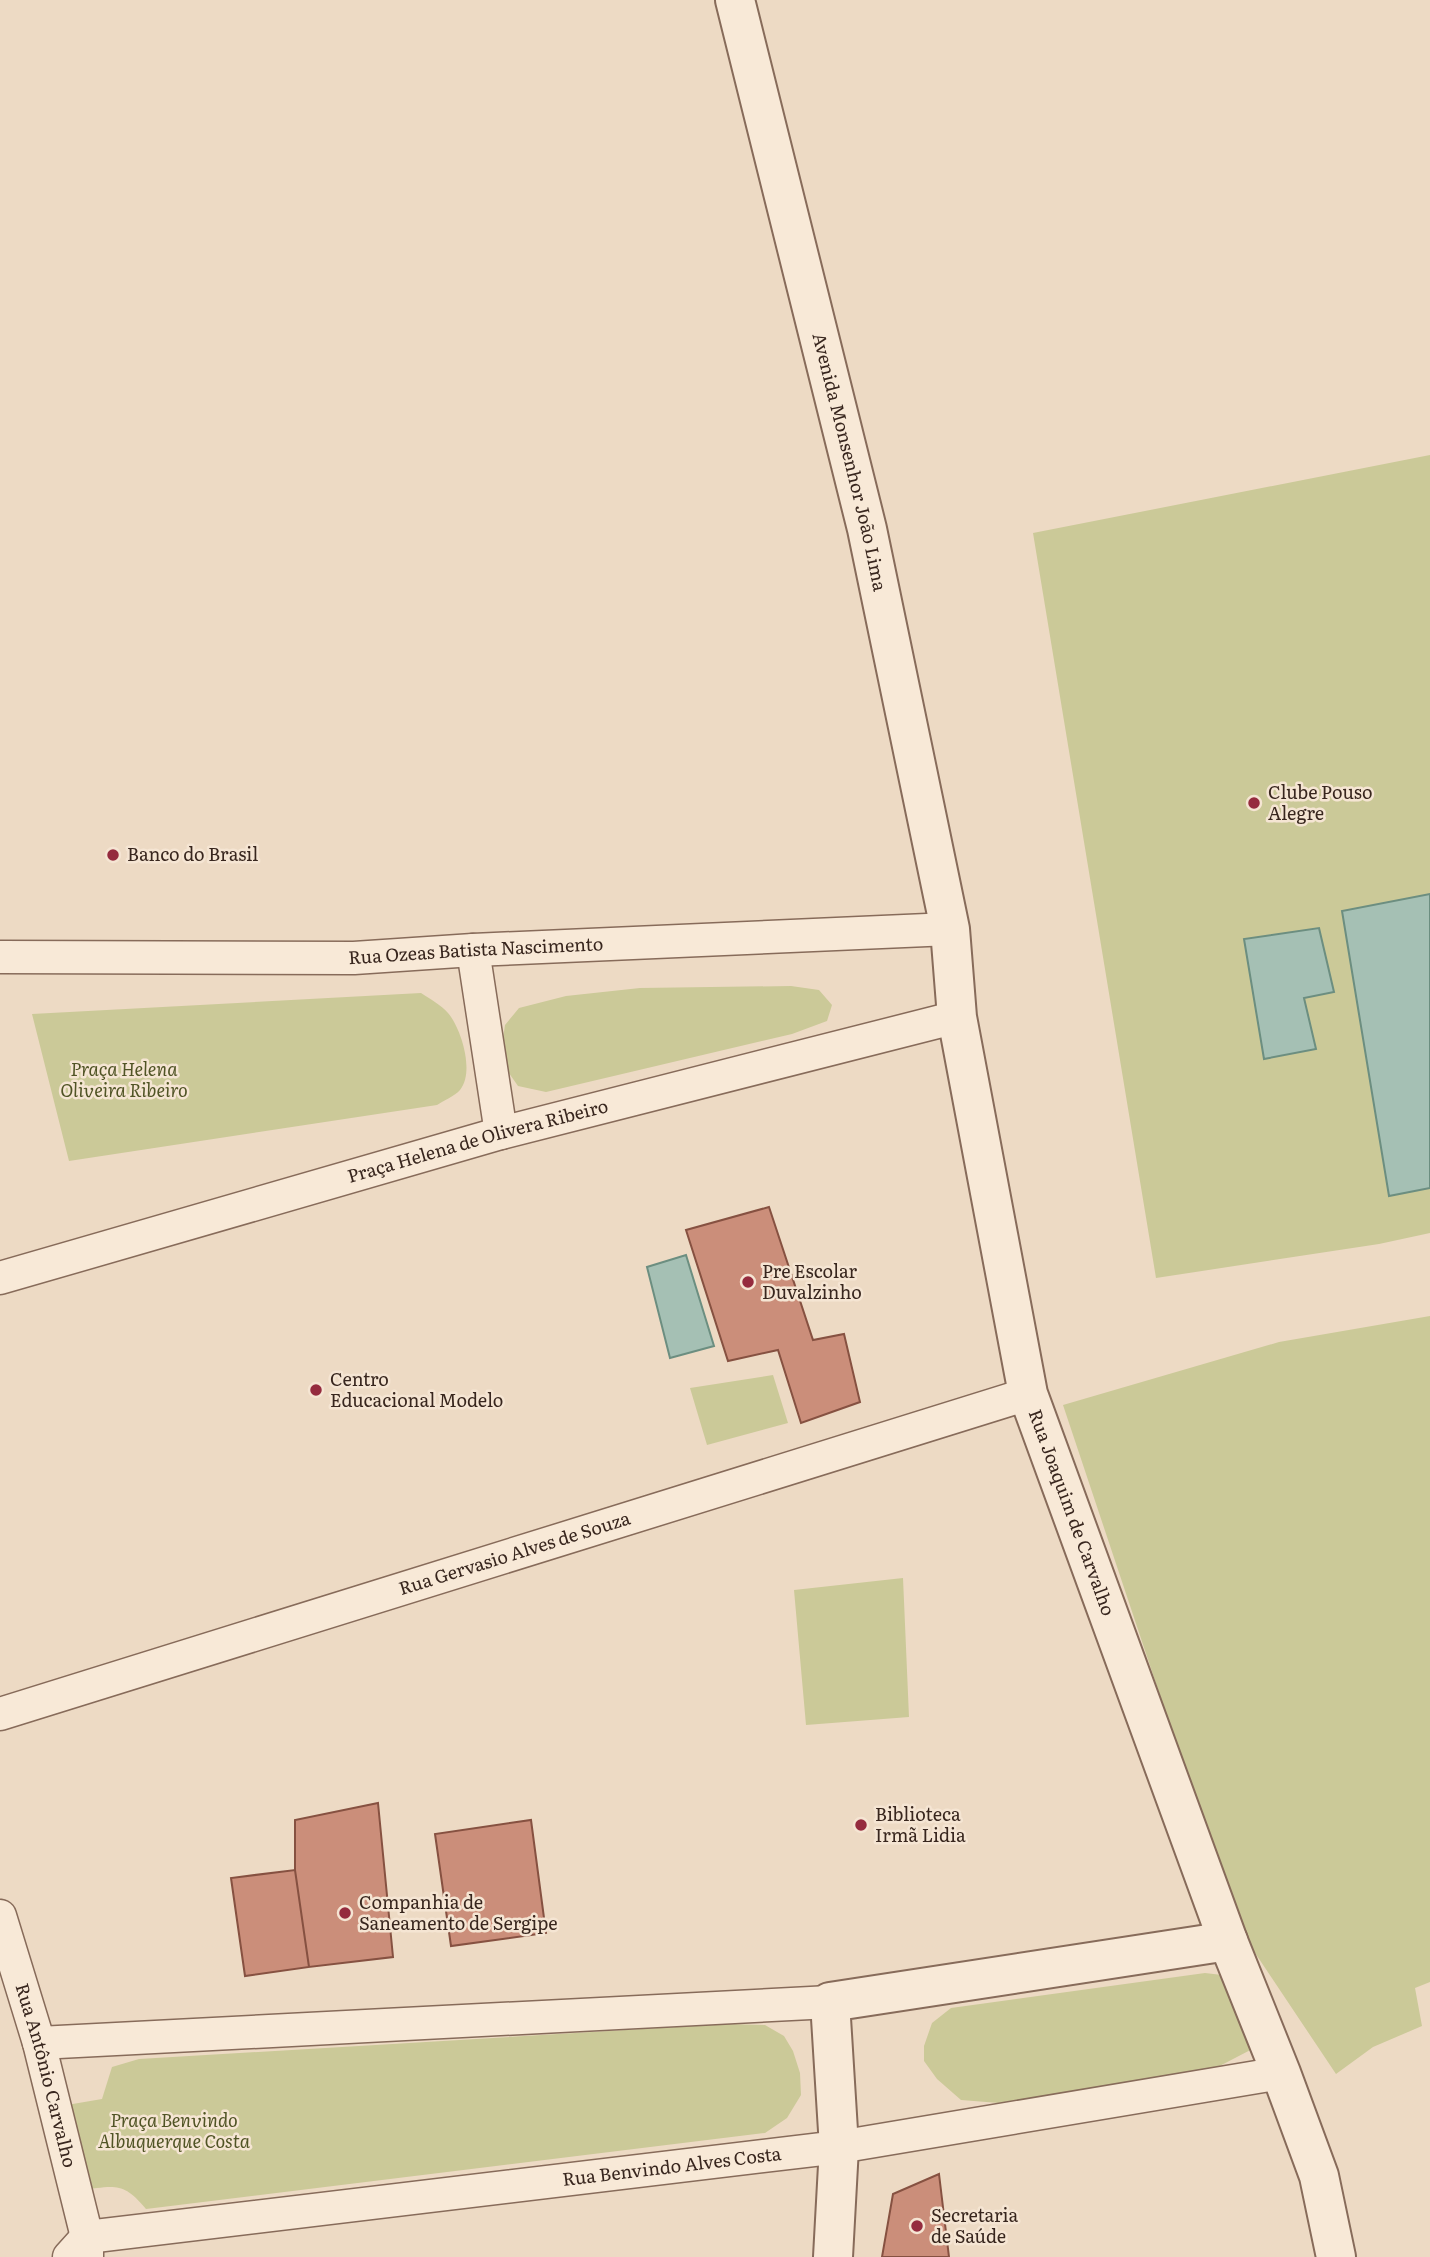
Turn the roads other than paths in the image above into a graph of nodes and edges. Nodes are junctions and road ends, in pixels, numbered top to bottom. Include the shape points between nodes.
1 (735, 0) edge
2 (950, 929) junction
3 (472, 950) junction
4 (0, 957) edge
5 (957, 1017) junction
6 (501, 1133) junction
7 (0, 1278) edge
8 (1028, 1394) junction
9 (0, 1714) edge
10 (0, 1916) edge
11 (1228, 1941) junction
12 (830, 2002) junction
13 (39, 2043) junction
14 (1281, 2073) junction
15 (839, 2147) junction
16 (81, 2250) edge
17 (833, 2257) edge
18 (1336, 2257) edge

1 - 2 street, Avenida Monsenhor João Lima via 867,529
2 - 3 street, Rua Ozeas Batista Nascimento
2 - 5 street, Rua Joaquim de Carvalho
3 - 4 street, Rua Ozeas Batista Nascimento via 354,958
3 - 6 street
5 - 6 street, Praça Helena de Olivera Ribeiro
5 - 8 street, Rua Joaquim de Carvalho
6 - 7 street, Praça Helena de Olivera Ribeiro
8 - 9 street, Rua Gervasio Alves de Souza
8 - 11 street, Rua Joaquim de Carvalho
10 - 13 street, Rua Antônio Carvalho
11 - 12 street
11 - 14 street, Rua Joaquim de Carvalho
12 - 13 street
12 - 15 street
13 - 16 street, Rua Antônio Carvalho
14 - 15 street, Rua Benvindo Alves Costa
14 - 18 street, Rua Joaquim de Carvalho via 1319,2176
15 - 16 street, Rua Benvindo Alves Costa
15 - 17 street

